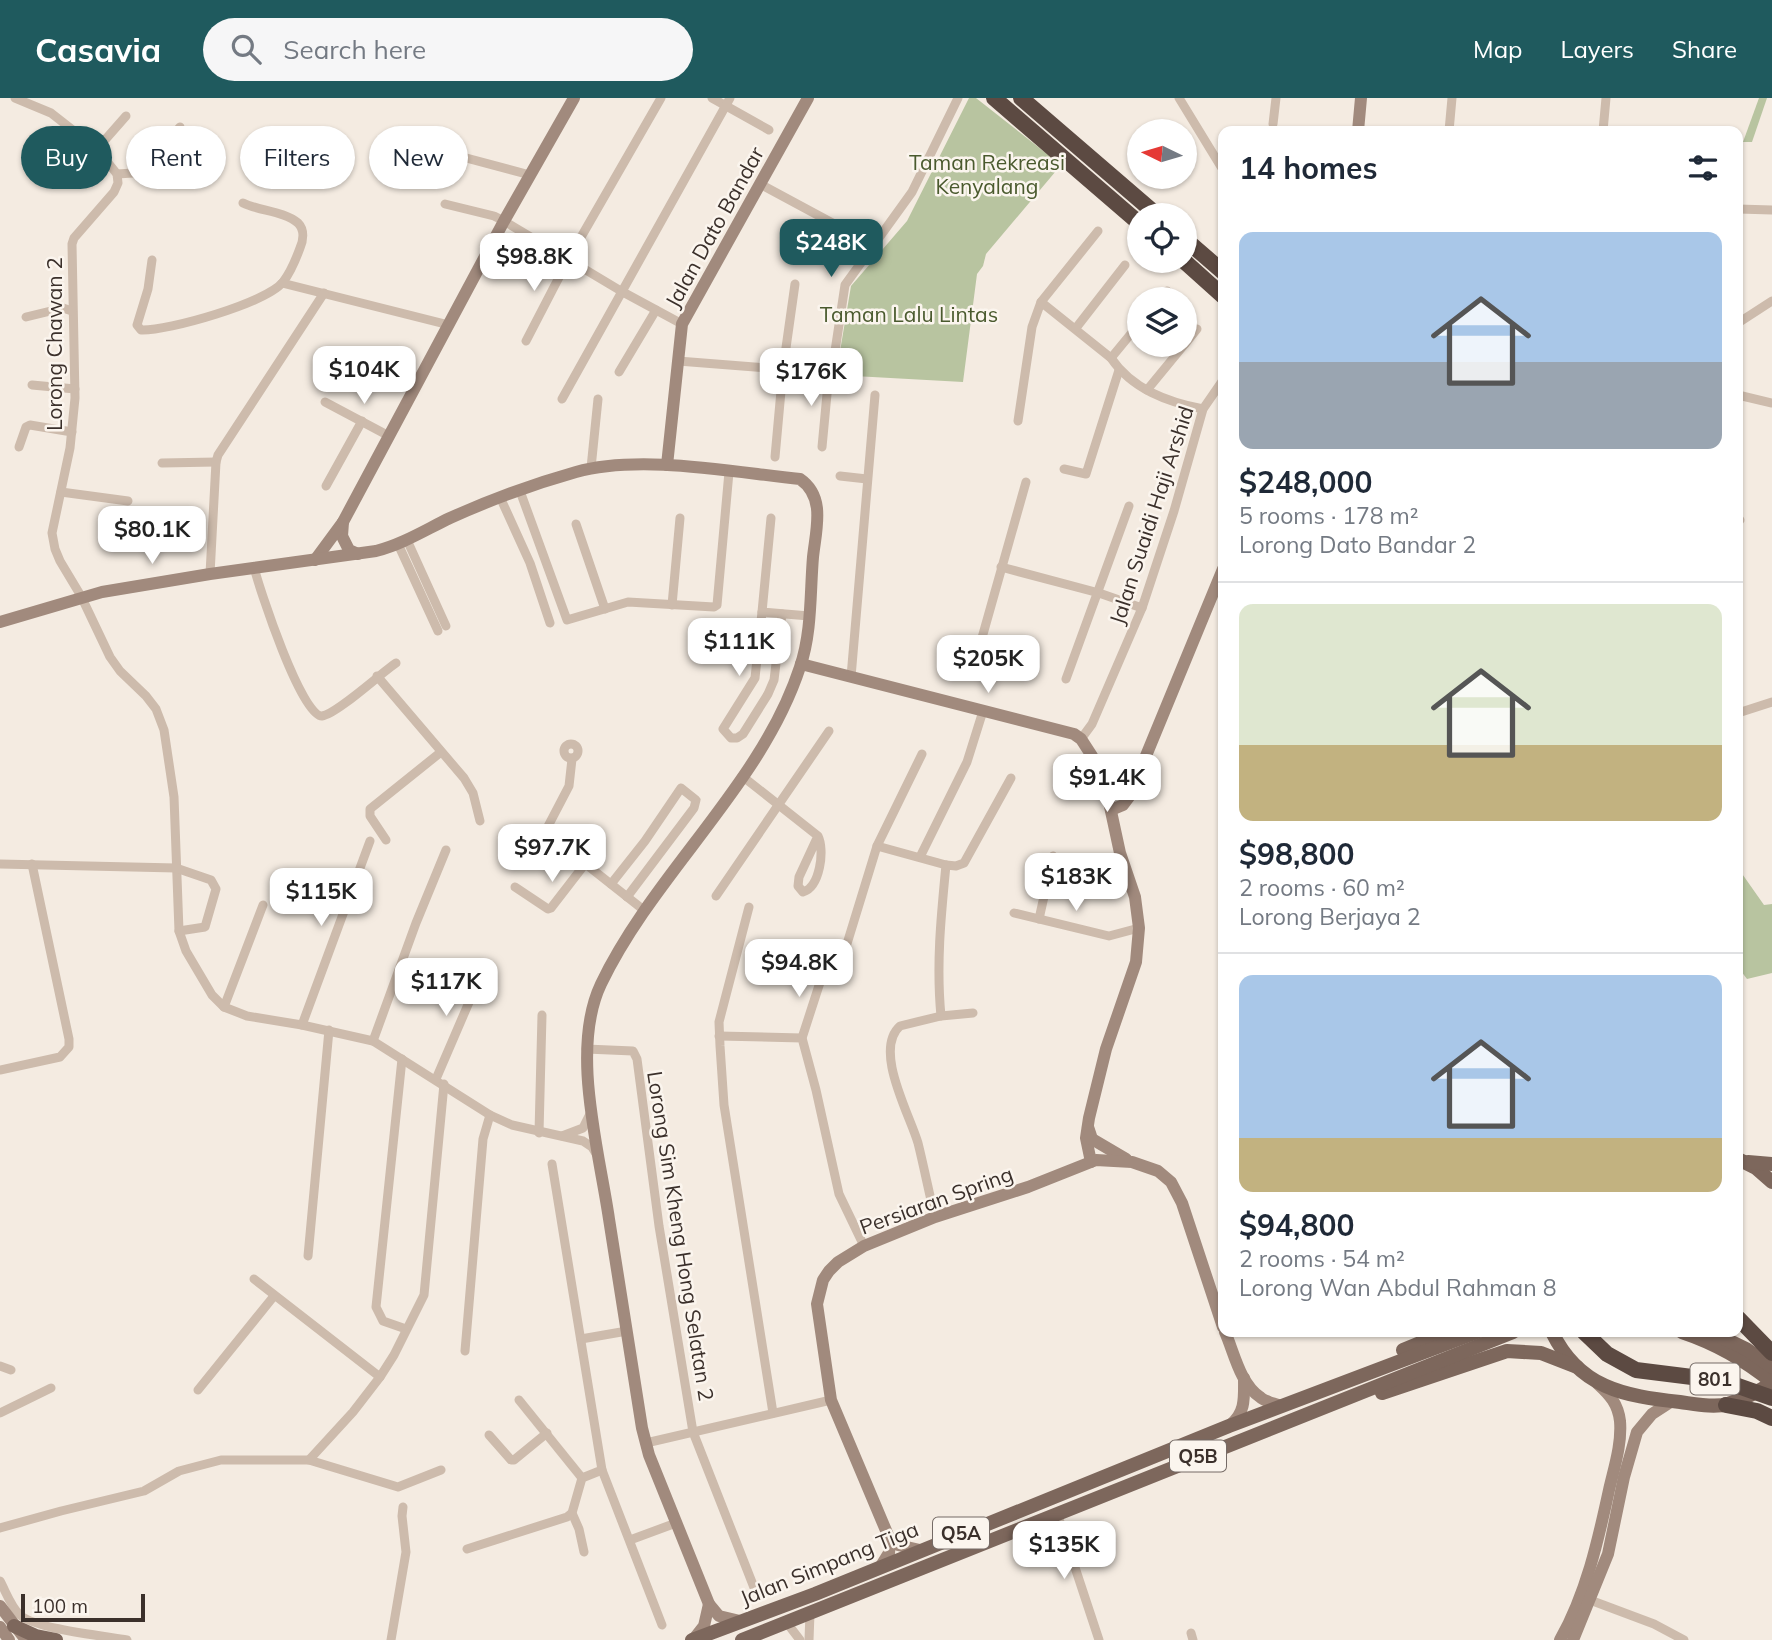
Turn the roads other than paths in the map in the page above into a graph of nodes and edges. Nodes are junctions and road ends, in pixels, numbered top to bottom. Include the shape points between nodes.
1 (574, 98) edge
2 (661, 98) edge
3 (712, 98) edge
4 (808, 98) edge
5 (958, 98) edge
6 (994, 98) edge
7 (1021, 98) edge
8 (1179, 98) edge
9 (1276, 98) edge
10 (1361, 98) edge
11 (1452, 98) edge
12 (1606, 98) edge
13 (21, 99) edge
14 (728, 102) edge
15 (126, 116) dead end
16 (1273, 124) dead end
17 (68, 126) edge
18 (1358, 126) edge
19 (1449, 126) edge
20 (1603, 126) edge
21 (769, 130) dead end
22 (112, 132) edge
23 (468, 158) edge
24 (1218, 162) edge
25 (112, 171) edge
26 (126, 175) edge
27 (530, 175) junction
28 (117, 178) junction
29 (760, 184) junction
30 (243, 202) dead end
31 (1143, 203) edge
32 (445, 204) dead end
33 (1743, 209) edge
34 (1772, 210) edge
35 (1127, 213) edge
36 (504, 221) junction
37 (838, 226) dead end
38 (1098, 231) dead end
39 (1197, 249) edge
40 (569, 258) junction
41 (152, 260) dead end
42 (1125, 265) dead end
43 (1218, 268) edge
44 (1197, 273) edge
45 (282, 283) junction
46 (795, 284) dead end
47 (621, 291) junction
48 (1218, 292) edge
49 (324, 293) junction
50 (1772, 301) edge
51 (1041, 302) junction
52 (656, 310) junction
53 (72, 311) junction
54 (26, 317) dead end
55 (1743, 321) edge
56 (682, 324) junction
57 (449, 325) junction
58 (1076, 328) junction
59 (1127, 339) edge
60 (526, 341) dead end
61 (1174, 357) edge
62 (1111, 358) junction
63 (678, 361) junction
64 (783, 369) junction
65 (1119, 370) junction
66 (619, 372) dead end
67 (829, 373) junction
68 (32, 385) dead end
69 (1218, 387) edge
70 (75, 389) junction
71 (1147, 390) junction
72 (875, 395) dead end
73 (1743, 396) edge
74 (562, 399) dead end
75 (598, 399) dead end
76 (325, 402) dead end
77 (1772, 403) edge
78 (1203, 409) junction
79 (362, 421) junction
80 (1018, 421) dead end
81 (72, 432) junction
82 (390, 436) junction
83 (19, 446) dead end
84 (822, 447) dead end
85 (775, 457) dead end
86 (216, 462) junction
87 (162, 463) dead end
88 (667, 466) junction
89 (591, 468) junction
90 (1064, 470) dead end
91 (729, 472) junction
92 (840, 476) dead end
93 (867, 479) junction
94 (1026, 482) dead end
95 (326, 486) dead end
96 (520, 491) junction
97 (61, 492) junction
98 (500, 497) junction
99 (128, 501) dead end
100 (1129, 506) dead end
101 (680, 518) dead end
102 (771, 519) dead end
103 (343, 522) junction
104 (576, 524) dead end
105 (403, 542) junction
106 (358, 554) junction
107 (315, 560) junction
108 (1001, 567) junction
109 (254, 568) junction
110 (210, 573) junction
111 (1218, 581) edge
112 (1099, 593) junction
113 (82, 596) junction
114 (672, 605) junction
115 (1142, 608) junction
116 (605, 609) junction
117 (762, 611) junction
118 (782, 614) junction
119 (809, 616) junction
120 (0, 622) edge
121 (550, 624) dead end
122 (442, 629) dead end
123 (976, 659) dead end
124 (396, 663) dead end
125 (802, 664) junction
126 (377, 676) junction
127 (851, 677) junction
128 (1066, 679) dead end
129 (1772, 702) edge
130 (983, 711) junction
131 (1743, 711) edge
132 (829, 732) dead end
133 (1081, 739) junction
134 (441, 751) junction
135 (922, 754) dead end
136 (572, 759) dead end
137 (741, 776) junction
138 (1011, 778) dead end
139 (1129, 797) junction
140 (779, 804) junction
141 (1110, 806) junction
142 (480, 821) dead end
143 (818, 836) junction
144 (1118, 839) junction
145 (386, 840) dead end
146 (370, 841) dead end
147 (877, 846) junction
148 (446, 850) dead end
149 (1053, 856) dead end
150 (920, 857) junction
151 (0, 864) edge
152 (32, 864) junction
153 (585, 864) junction
154 (946, 865) junction
155 (176, 868) junction
156 (611, 884) junction
157 (515, 887) dead end
158 (716, 896) dead end
159 (627, 897) junction
160 (263, 905) dead end
161 (749, 907) dead end
162 (645, 911) junction
163 (1014, 913) dead end
164 (1039, 919) junction
165 (1139, 928) junction
166 (179, 931) junction
167 (842, 960) dead end
168 (482, 968) dead end
169 (824, 970) dead end
170 (225, 1007) junction
171 (973, 1013) dead end
172 (542, 1015) dead end
173 (941, 1016) junction
174 (302, 1025) junction
175 (329, 1030) junction
176 (719, 1036) junction
177 (802, 1038) junction
178 (373, 1041) junction
179 (586, 1049) junction
180 (402, 1059) junction
181 (0, 1070) edge
182 (440, 1081) junction
183 (592, 1108) junction
184 (490, 1115) junction
185 (1087, 1132) junction
186 (539, 1133) junction
187 (557, 1137) junction
188 (600, 1159) junction
189 (1743, 1161) edge
190 (1091, 1162) junction
191 (1132, 1162) junction
192 (1743, 1162) edge
193 (552, 1164) dead end
194 (1772, 1164) edge
195 (1051, 1177) junction
196 (1772, 1182) edge
197 (935, 1217) junction
198 (864, 1246) junction
199 (308, 1256) dead end
200 (254, 1279) dead end
201 (274, 1296) junction
202 (1218, 1312) edge
203 (1743, 1323) edge
204 (406, 1329) junction
205 (627, 1331) junction
206 (1227, 1337) edge
207 (1435, 1337) edge
208 (1465, 1337) edge
209 (1498, 1337) edge
210 (1554, 1337) edge
211 (1589, 1337) edge
212 (1697, 1337) edge
213 (1721, 1337) edge
214 (581, 1339) junction
215 (465, 1351) dead end
216 (1772, 1353) edge
217 (0, 1366) edge
218 (1577, 1367) junction
219 (1772, 1367) edge
220 (11, 1370) dead end
221 (380, 1377) junction
222 (1244, 1378) junction
223 (1596, 1382) junction
224 (1772, 1382) edge
225 (51, 1388) dead end
226 (198, 1391) dead end
227 (1336, 1393) junction
228 (1772, 1398) edge
229 (519, 1400) dead end
230 (831, 1400) junction
231 (1672, 1401) junction
232 (1310, 1403) junction
233 (1726, 1405) junction
234 (1281, 1406) junction
235 (0, 1413) edge
236 (773, 1413) junction
237 (1772, 1418) edge
238 (1230, 1426) junction
239 (693, 1432) junction
240 (547, 1433) junction
241 (489, 1435) dead end
242 (646, 1443) junction
243 (309, 1460) junction
244 (441, 1470) dead end
245 (602, 1470) junction
246 (582, 1478) junction
247 (403, 1507) dead end
248 (572, 1513) junction
249 (1057, 1513) junction
250 (676, 1523) junction
251 (0, 1528) edge
252 (890, 1540) junction
253 (630, 1541) junction
254 (467, 1549) dead end
255 (920, 1550) junction
256 (584, 1552) dead end
257 (881, 1566) junction
258 (0, 1581) edge
259 (755, 1590) dead end
260 (1590, 1600) junction
261 (709, 1604) junction
262 (0, 1606) edge
263 (810, 1613) junction
264 (740, 1621) junction
265 (787, 1623) junction
266 (662, 1625) dead end
267 (6, 1633) edge
268 (26, 1640) edge
269 (56, 1640) edge
270 (127, 1640) edge
271 (391, 1640) edge
272 (692, 1640) edge
273 (742, 1640) edge
274 (800, 1640) edge
275 (809, 1640) edge
276 (1099, 1640) edge
277 (1560, 1640) edge
278 (1573, 1640) edge
279 (1684, 1640) edge

1 - 27 street
2 - 40 street
3 - 14 street
4 - 29 street, Jalan Dato Bandar
5 - 67 street via 912,192 845,285 834,367
6 - 35 highway
7 - 31 highway
8 - 24 street
9 - 16 street
10 - 18 street
11 - 19 street
12 - 20 street
13 - 17 street
14 - 21 street
14 - 47 street
15 - 22 street
23 - 27 street
25 - 28 street
26 - 28 street
27 - 36 street
28 - 53 street, Lorong Chawan 2 via 107,202 74,238
29 - 37 street
29 - 56 street, Jalan Dato Bandar
30 - 45 street via 285,216 303,231 300,249
32 - 36 street
33 - 34 street
36 - 40 street
36 - 57 street
38 - 51 street
39 - 43 highway
40 - 47 street
40 - 60 street
41 - 45 street via 137,325 141,330 240,306
42 - 58 street
44 - 48 highway
45 - 49 street
46 - 64 street
47 - 52 street
47 - 74 street
49 - 57 street
49 - 86 street
50 - 55 street
51 - 58 street
51 - 80 street via 1032,327
52 - 56 street
52 - 66 street
53 - 54 street via 63,308
53 - 70 street, Lorong Chawan 2
56 - 63 street, Jalan Dato Bandar
57 - 82 street
58 - 62 street
59 - 62 street
61 - 71 street
62 - 65 street
63 - 64 street
63 - 88 street, Jalan Dato Bandar
64 - 67 street
64 - 85 street
65 - 71 street
65 - 90 street via 1086,474
67 - 84 street
68 - 70 street
69 - 78 street, Jalan Suaidi Haji Arshid
70 - 81 street, Lorong Chawan 2
71 - 78 street via 1172,403
72 - 93 street
73 - 77 street
75 - 89 street
76 - 79 street
78 - 115 street, Jalan Suaidi Haji Arshid
79 - 82 street
79 - 95 street
81 - 83 street via 30,425
81 - 97 street, Lorong Chawan 2
82 - 103 street
86 - 87 street
86 - 110 street
88 - 89 street
88 - 91 street
89 - 96 street
91 - 114 street via 717,605
91 - 119 street via 800,479 814,492 817,512
92 - 93 street
93 - 127 street
94 - 108 street
96 - 98 street
96 - 116 street via 567,620
97 - 99 street
97 - 113 street, Lorong Chawan 2 via 53,543
98 - 105 street
98 - 121 street via 530,563
100 - 112 street
101 - 114 street
102 - 117 street
103 - 106 street via 342,536 349,550
103 - 107 street
104 - 116 street
105 - 106 street
105 - 122 street
106 - 107 street
107 - 109 street
108 - 112 street
108 - 123 street
109 - 110 street
109 - 126 street via 296,683 313,712 323,716
110 - 113 street
111 - 139 street
112 - 115 street
112 - 128 street
113 - 120 street
113 - 155 street, Lorong Chawan 2 via 110,657 156,709 164,730 174,797
114 - 116 street via 628,602
115 - 133 street, Jalan Suaidi Haji Arshid via 1092,724
117 - 118 street
117 - 118 street via 755,678 723,729 731,738 743,734 771,688
118 - 119 street
119 - 125 street
124 - 126 street
125 - 127 street
125 - 137 street via 772,731
126 - 134 street
127 - 130 street
129 - 131 street
130 - 133 street
130 - 150 street via 967,762
132 - 140 street
133 - 141 street
134 - 142 street via 470,787
134 - 145 street via 370,809
135 - 147 street
136 - 153 street via 569,786 545,832
137 - 140 street
137 - 162 street
138 - 154 street via 964,863
139 - 141 street
139 - 144 street
140 - 143 street
140 - 158 street
141 - 144 street
143 - 143 street via 815,883 803,892 799,877
144 - 165 street
146 - 174 street
147 - 150 street
147 - 167 street
148 - 178 street
149 - 164 street
150 - 154 street
151 - 152 street
152 - 155 street
152 - 181 street via 69,1047 60,1057
153 - 156 street
153 - 157 street via 548,909
154 - 173 street via 939,940
155 - 166 street, Lorong Chawan 2
155 - 166 street via 211,880 216,889 205,927
156 - 159 street
156 - 159 street via 681,788 696,800 694,808
159 - 162 street
160 - 170 street
161 - 176 street
162 - 179 street via 599,989
163 - 164 street
164 - 165 street via 1109,936
165 - 185 street via 1136,962 1106,1049
166 - 170 street via 198,973
168 - 182 street
169 - 177 street
170 - 174 street via 247,1016
171 - 173 street
172 - 186 street
173 - 197 street via 900,1026 889,1048
174 - 175 street
175 - 178 street
175 - 199 street
176 - 177 street
176 - 236 street via 724,1105
177 - 198 street via 839,1194
178 - 180 street
179 - 183 street
179 - 239 street, Lorong Sim Kheng Hong Selatan 2 via 632,1051 637,1059
180 - 182 street
180 - 204 street via 376,1307 383,1321
182 - 184 street
182 - 204 street via 424,1295
183 - 187 street via 583,1128
183 - 188 street
184 - 186 street
184 - 215 street via 483,1139
185 - 190 street
185 - 191 street
185 - 195 street via 1076,1159
186 - 187 street
187 - 188 street via 583,1142
188 - 205 street
189 - 194 main road
190 - 191 street, Persiaran Spring
190 - 195 street, Persiaran Spring
191 - 202 street via 1166,1176 1176,1190
192 - 196 main road
193 - 214 street
195 - 197 street, Persiaran Spring
197 - 198 street, Persiaran Spring
198 - 230 street, Persiaran Spring via 838,1262 819,1291 818,1321
200 - 201 street
201 - 221 street
201 - 226 street
203 - 216 highway, 801
204 - 221 street
205 - 214 street
205 - 242 street
206 - 222 street
207 - 232 main road, Q5A via 1331,1381
208 - 227 main road
209 - 227 main road
210 - 218 main road
211 - 228 highway, 801 via 1636,1370 1724,1381
212 - 224 main road
213 - 219 main road
214 - 245 street
217 - 220 street
218 - 223 main road
218 - 232 main road, Q5B via 1541,1353 1507,1351 1369,1397
221 - 243 street
222 - 234 street via 1261,1398
222 - 238 street via 1245,1400
223 - 231 main road via 1640,1398
223 - 277 street via 1616,1406 1619,1439 1597,1542
224 - 233 main road
225 - 235 street
227 - 232 main road, Jalan Simpang Tiga / Q5A
229 - 240 street
230 - 236 street
230 - 252 street, Persiaran Spring
231 - 233 main road
231 - 260 street via 1652,1413 1637,1432 1608,1554
232 - 234 main road, Jalan Simpang Tiga / Q5A
232 - 249 main road, Jalan Simpang Tiga / Q5B
233 - 237 highway
234 - 238 main road, Jalan Simpang Tiga / Q5A
236 - 239 street
238 - 255 main road, Jalan Simpang Tiga / Q5A
239 - 242 street
239 - 259 street
240 - 241 street via 514,1460
240 - 246 street
242 - 250 street
243 - 244 street via 398,1487
243 - 251 street via 221,1460 179,1471 144,1491
245 - 246 street
245 - 253 street
246 - 248 street
247 - 271 street via 406,1552
248 - 254 street
248 - 256 street
249 - 263 main road, Jalan Simpang Tiga / Q5B
249 - 276 street
250 - 253 street
250 - 261 street
252 - 255 street
252 - 257 street
253 - 266 street
255 - 257 main road, Jalan Simpang Tiga / Q5A
257 - 264 main road, Jalan Simpang Tiga / Q5A
258 - 270 street via 26,1619
260 - 278 street
260 - 279 street
261 - 264 street via 719,1616
261 - 272 street via 704,1626
262 - 267 street
263 - 265 main road, Jalan Simpang Tiga / Q5B
263 - 275 street
264 - 272 main road, Jalan Simpang Tiga / Q5A
265 - 273 main road, Jalan Simpang Tiga / Q5B
265 - 274 street
267 - 268 street
267 - 269 main road

